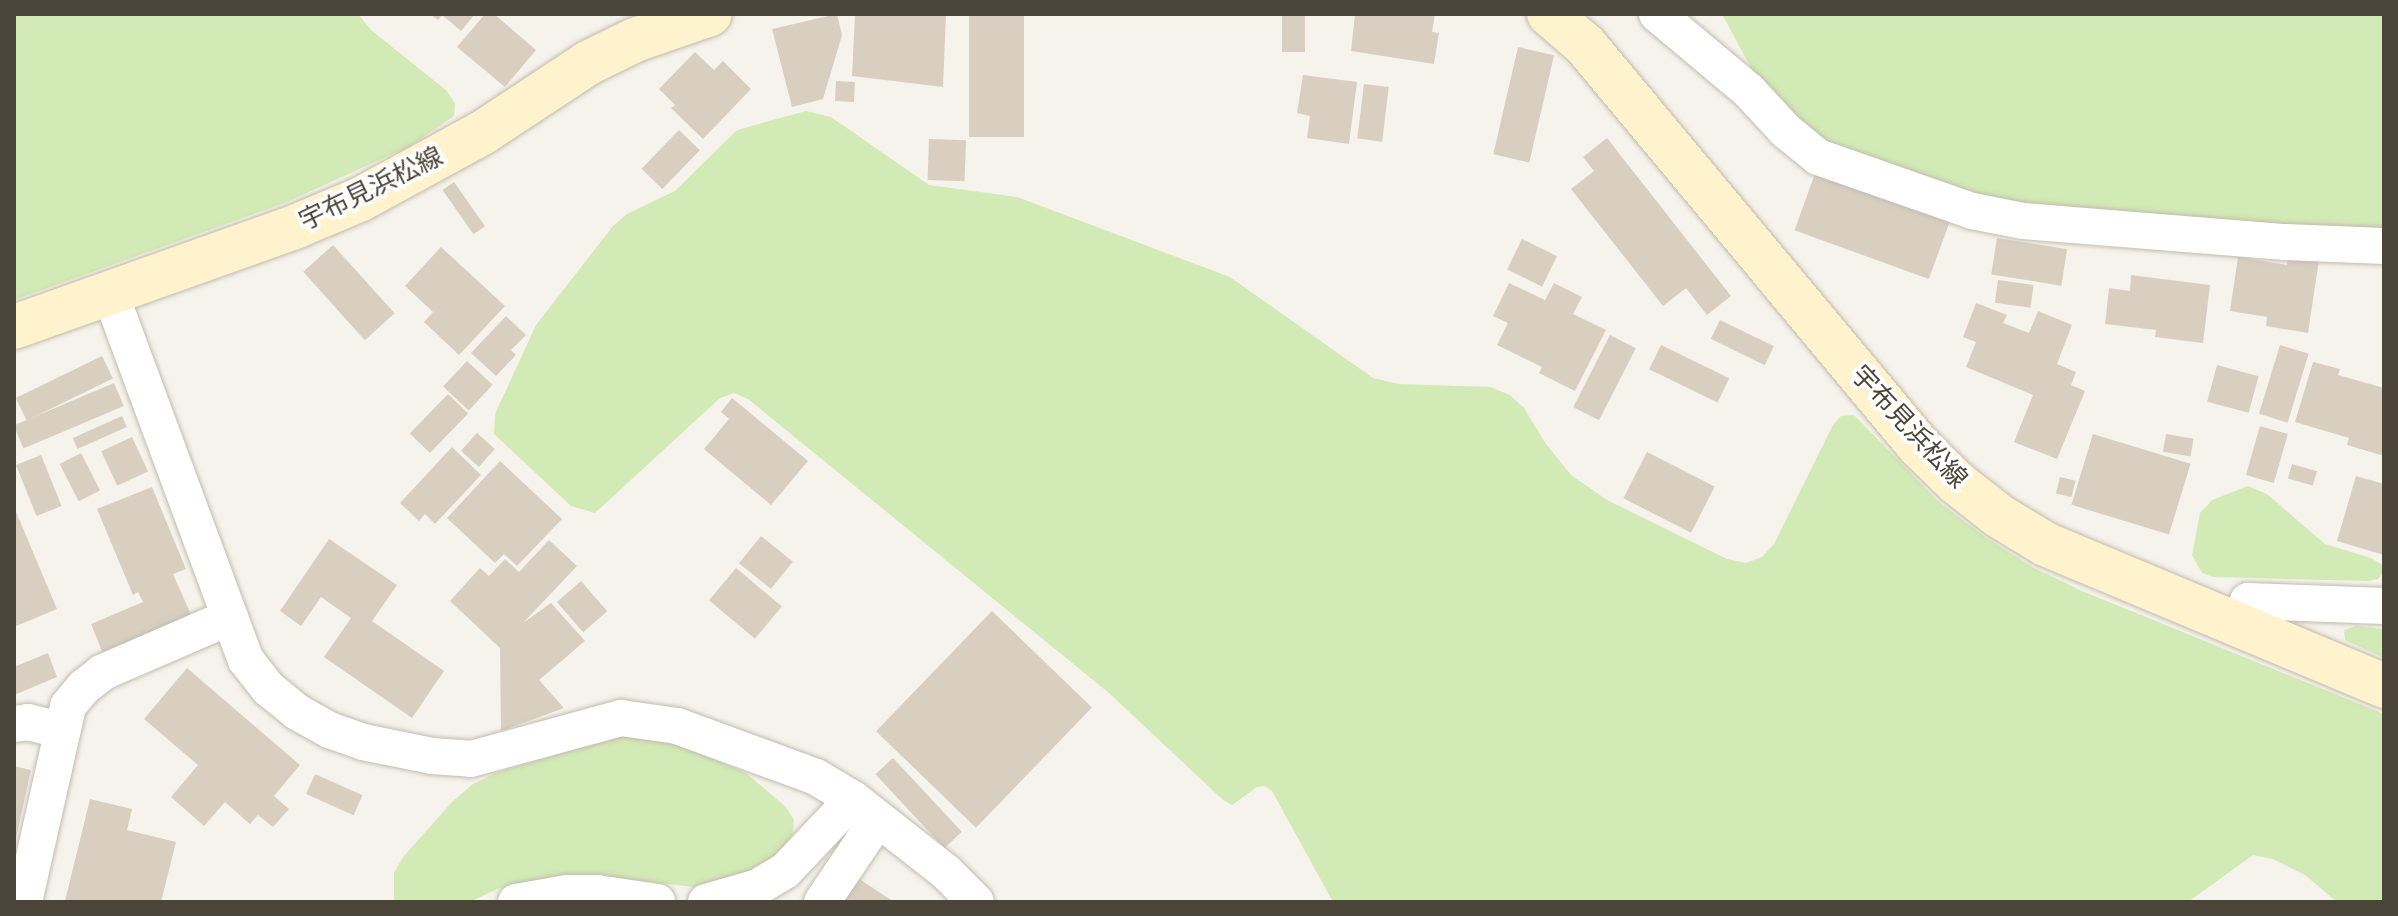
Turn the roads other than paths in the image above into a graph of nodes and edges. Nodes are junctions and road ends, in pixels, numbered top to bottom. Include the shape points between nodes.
1 (710, 14) edge
2 (1549, 14) edge
3 (1657, 14) edge
4 (2384, 246) edge
5 (110, 293) junction
6 (14, 327) edge
7 (2384, 606) edge
8 (230, 617) junction
9 (2238, 627) junction
10 (2384, 686) edge
11 (14, 724) edge
12 (61, 730) junction
13 (866, 809) junction
14 (24, 902) edge
15 (516, 902) edge
16 (657, 902) edge
17 (706, 902) edge
18 (822, 902) edge
19 (976, 902) edge

1 - 5 main road, 宇布見浜松線 via 588,63 482,133 361,199
2 - 9 main road, 宇布見浜松線 via 1585,45 1909,435 1957,483 2045,544
3 - 4 street via 1818,157 1972,211 2038,222
5 - 6 main road, 宇布見浜松線
5 - 8 street
7 - 9 street via 2248,601
8 - 12 street via 103,672 68,706
8 - 13 street via 246,660 269,689 318,724 363,742 471,759 593,723 648,719 816,777
9 - 10 main road, 宇布見浜松線
11 - 12 street
12 - 14 street
13 - 17 street via 758,887
13 - 18 street
13 - 19 street
15 - 16 street via 567,893

